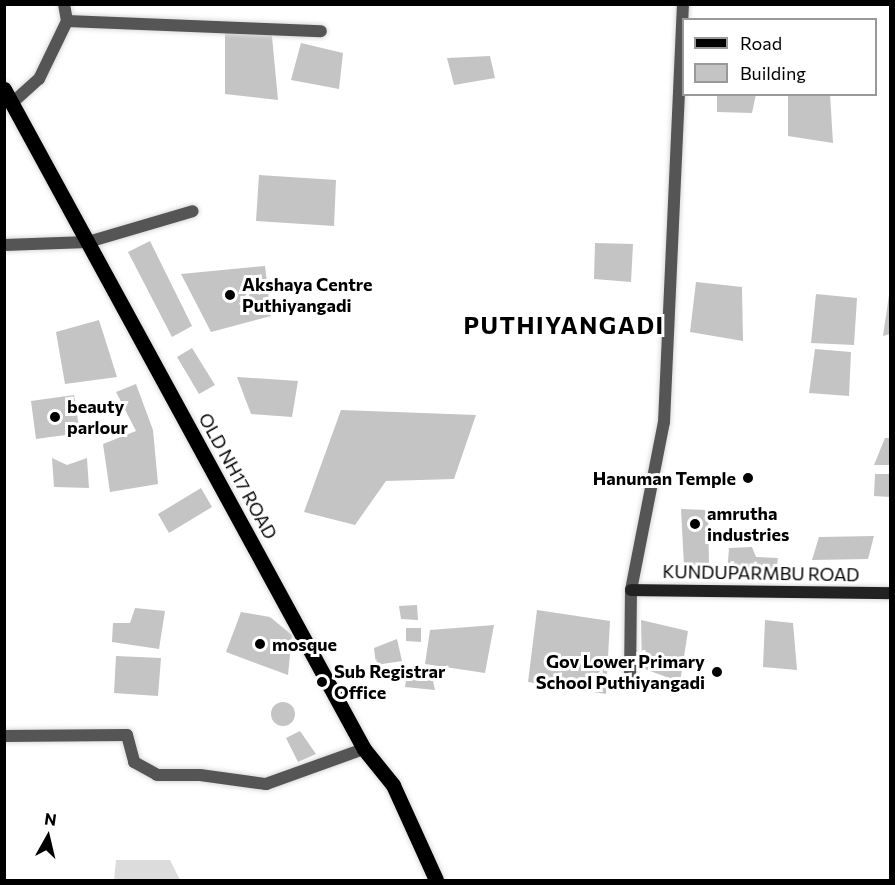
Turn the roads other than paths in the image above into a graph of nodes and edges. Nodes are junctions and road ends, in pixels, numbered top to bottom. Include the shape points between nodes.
1 (64, 4) edge
2 (682, 4) edge
3 (68, 21) junction
4 (321, 31) dead end
5 (8, 96) edge
6 (193, 210) dead end
7 (88, 242) junction
8 (4, 245) edge
9 (631, 590) junction
10 (891, 593) edge
11 (630, 683) dead end
12 (4, 736) edge
13 (364, 749) junction
14 (436, 880) edge

1 - 3 street
2 - 9 street via 664,423
3 - 4 street
3 - 5 street via 39,79
5 - 7 main road, OLD NH17 ROAD
6 - 7 street
7 - 8 street
7 - 13 main road, OLD NH17 ROAD
9 - 10 main road, KUNDUPARMBU ROAD
9 - 11 street
12 - 13 street via 127,735 134,762 158,775 266,784
13 - 14 main road, OLD NH17 ROAD via 393,785

